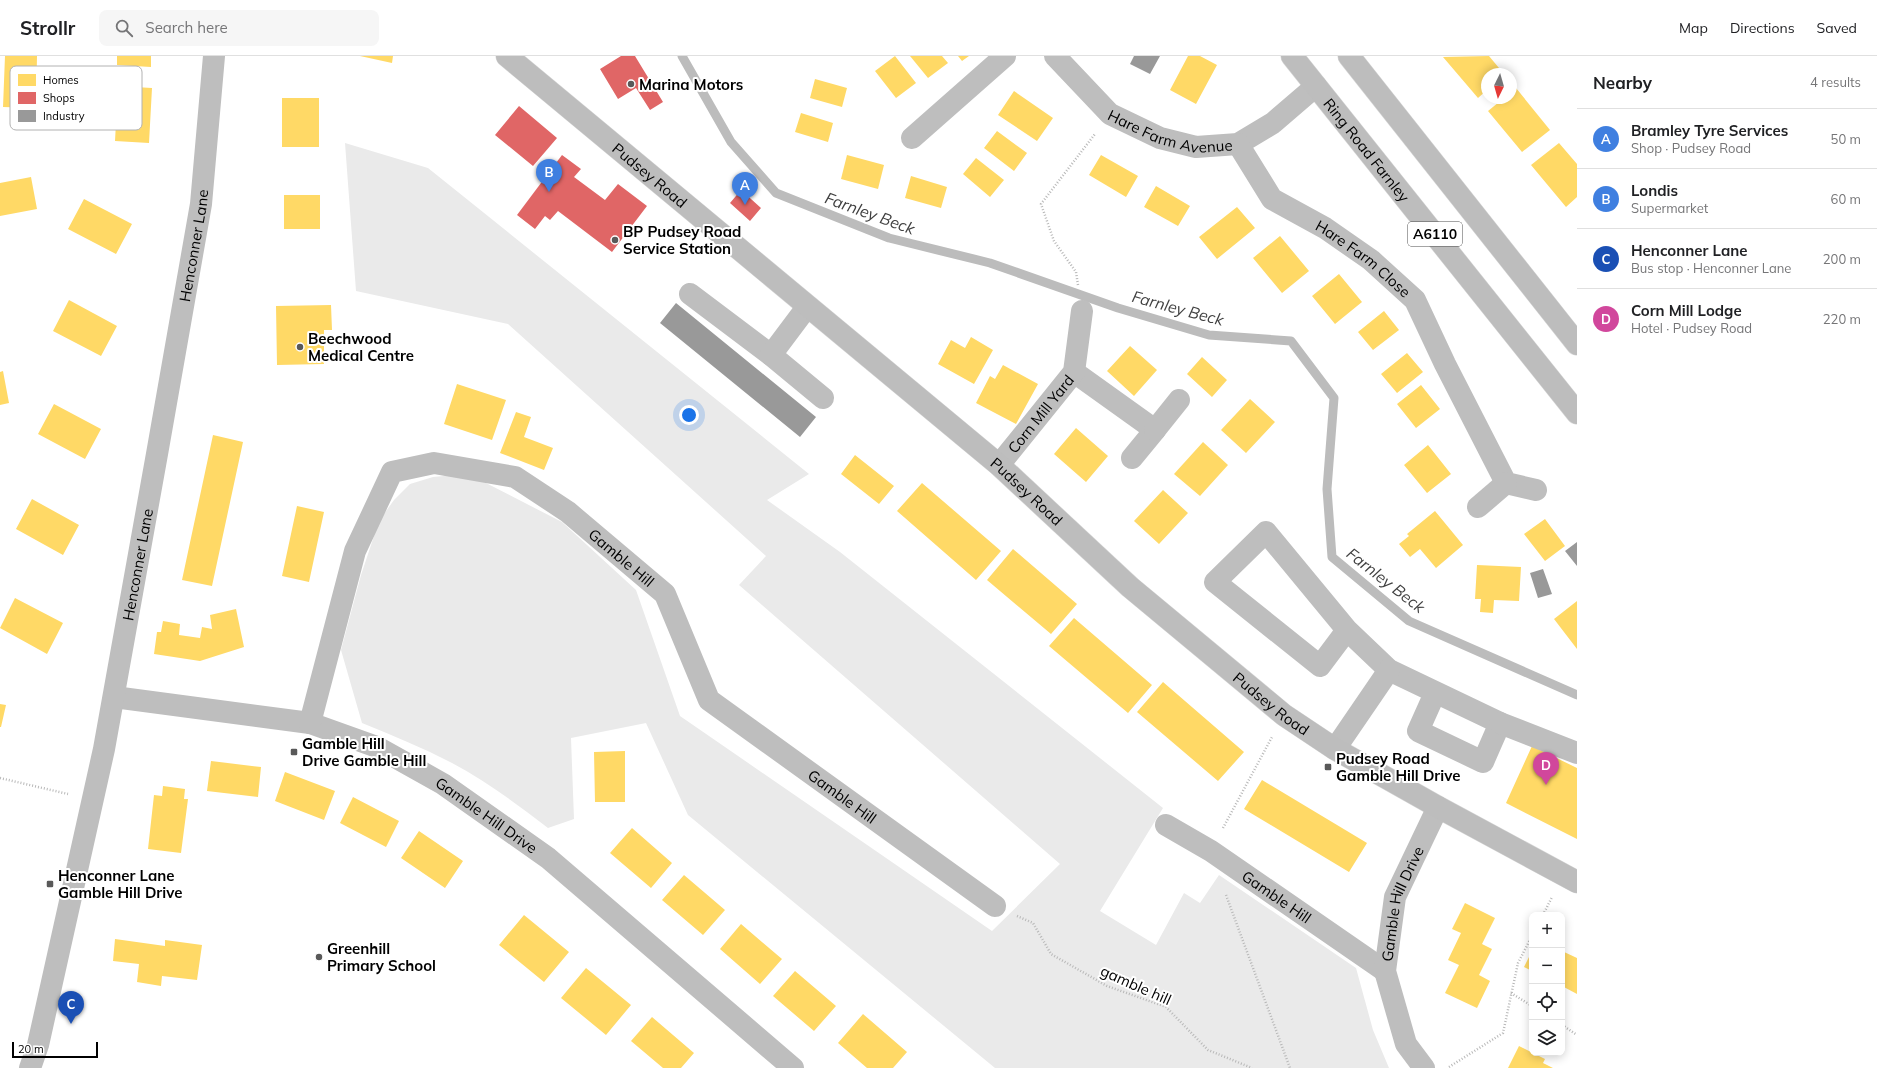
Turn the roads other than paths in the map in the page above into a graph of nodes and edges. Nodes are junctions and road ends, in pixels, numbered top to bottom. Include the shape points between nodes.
1 (214, 56) edge
2 (507, 56) edge
3 (1005, 56) edge
4 (1055, 56) edge
5 (1292, 56) edge
6 (1349, 56) edge
7 (1316, 86) junction
8 (912, 138) dead end
9 (1238, 144) junction
10 (690, 294) dead end
11 (807, 307) junction
12 (1082, 311) dead end
13 (1577, 344) edge
14 (771, 355) junction
15 (1074, 372) junction
16 (822, 398) dead end
17 (1179, 400) dead end
18 (1577, 413) edge
19 (1155, 430) junction
20 (1132, 458) dead end
21 (999, 465) junction
22 (1506, 483) junction
23 (1536, 490) dead end
24 (1478, 507) dead end
25 (1347, 630) junction
26 (1389, 670) junction
27 (1435, 693) junction
28 (114, 697) junction
29 (310, 723) junction
30 (1500, 723) junction
31 (1335, 748) junction
32 (1577, 753) edge
33 (1438, 807) junction
34 (1166, 825) dead end
35 (1577, 882) edge
36 (995, 906) road end
37 (1385, 971) junction
38 (30, 1068) edge
39 (793, 1068) edge
40 (1424, 1068) edge

1 - 28 street, Henconner Lane via 200,204
2 - 11 main road, Pudsey Road
3 - 8 street
4 - 9 street, Hare Farm Avenue via 1110,114 1160,138 1196,147
5 - 7 main road, Ring Road Farnley / A6110
6 - 13 main road, A6110
7 - 9 street, Hare Farm Avenue via 1273,122
7 - 18 main road, Ring Road Farnley / A6110
9 - 22 street, Hare Farm Close via 1272,199 1325,228 1365,256 1415,300
10 - 14 street
11 - 14 street
11 - 21 main road, Pudsey Road
12 - 15 street, Corn Mill Yard
14 - 16 street
15 - 19 street
15 - 21 street, Corn Mill Yard
17 - 19 street
19 - 20 street
21 - 31 main road, Pudsey Road via 1130,587 1284,715
22 - 23 street
22 - 24 street
25 - 25 street via 1266,532 1215,582 1320,666
25 - 26 street
26 - 27 street
26 - 31 street
27 - 30 street
27 - 30 street via 1418,732 1482,762
28 - 29 street, Gamble Hill Drive
28 - 38 street, Henconner Lane via 38,1046
29 - 36 street, Gamble Hill via 355,550 392,472 434,463 515,477 568,512 665,594 709,700
29 - 39 street, Gamble Hill Drive via 377,747 443,784 548,858
30 - 32 street
31 - 33 main road, Pudsey Road
33 - 35 main road, Pudsey Road
33 - 37 street, Gamble Hill Drive via 1395,897
34 - 37 street, Gamble Hill via 1210,851
37 - 40 street, Gamble Hill Drive via 1406,1044

